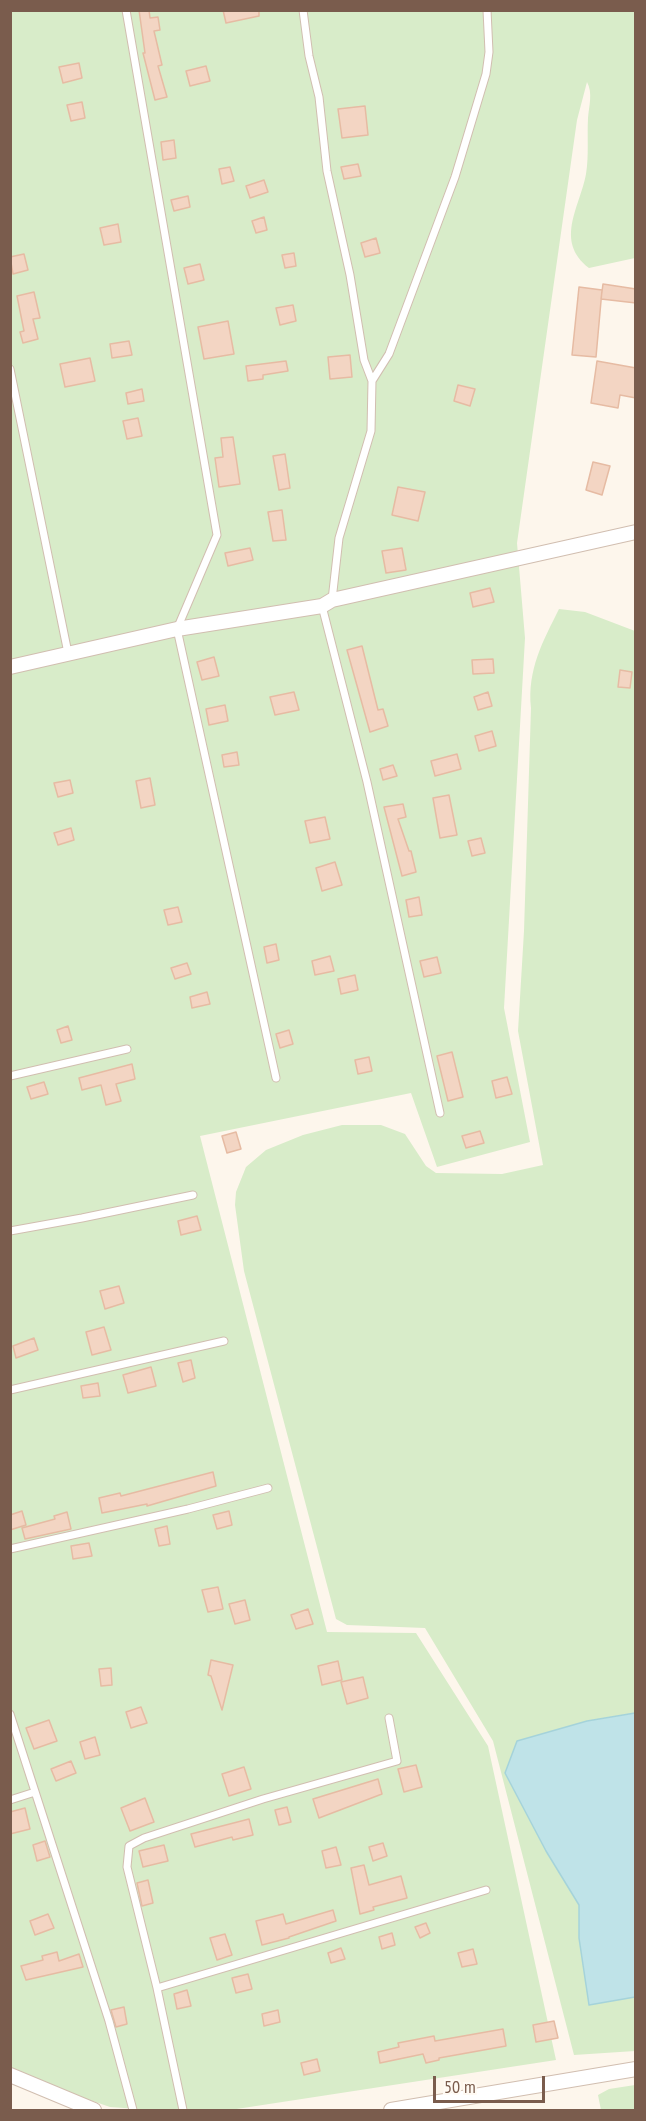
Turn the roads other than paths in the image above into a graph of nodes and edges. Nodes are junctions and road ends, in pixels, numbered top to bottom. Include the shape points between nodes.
1 (126, 10) edge
2 (303, 10) edge
3 (487, 10) edge
4 (10, 369) edge
5 (372, 381) junction
6 (636, 532) edge
7 (327, 603) junction
8 (177, 629) junction
9 (68, 653) junction
10 (10, 667) edge
11 (127, 1049) dead end
12 (10, 1076) edge
13 (276, 1078) dead end
14 (440, 1113) dead end
15 (193, 1195) dead end
16 (10, 1231) edge
17 (224, 1341) dead end
18 (10, 1390) edge
19 (268, 1488) dead end
20 (10, 1549) edge
21 (10, 1714) edge
22 (389, 1718) dead end
23 (35, 1792) junction
24 (10, 1800) edge
25 (486, 1890) dead end
26 (157, 1988) junction
27 (636, 2069) edge
28 (10, 2075) edge
29 (94, 2110) edge
30 (133, 2110) edge
31 (183, 2110) edge
32 (391, 2110) edge

1 - 8 lane via 217,535
2 - 5 lane via 327,171 364,360
3 - 5 lane via 486,74 455,177 388,354
4 - 9 lane
5 - 7 lane via 371,431 339,538
6 - 7 street
7 - 8 street
7 - 14 lane
8 - 9 street
8 - 13 lane
9 - 10 street
11 - 12 lane
15 - 16 lane
17 - 18 lane
19 - 20 lane
21 - 23 lane
22 - 26 lane via 397,1761 263,1799 129,1846 127,1867
23 - 24 lane
23 - 30 lane via 109,2021
25 - 26 lane
26 - 31 lane
27 - 32 street
28 - 29 street

